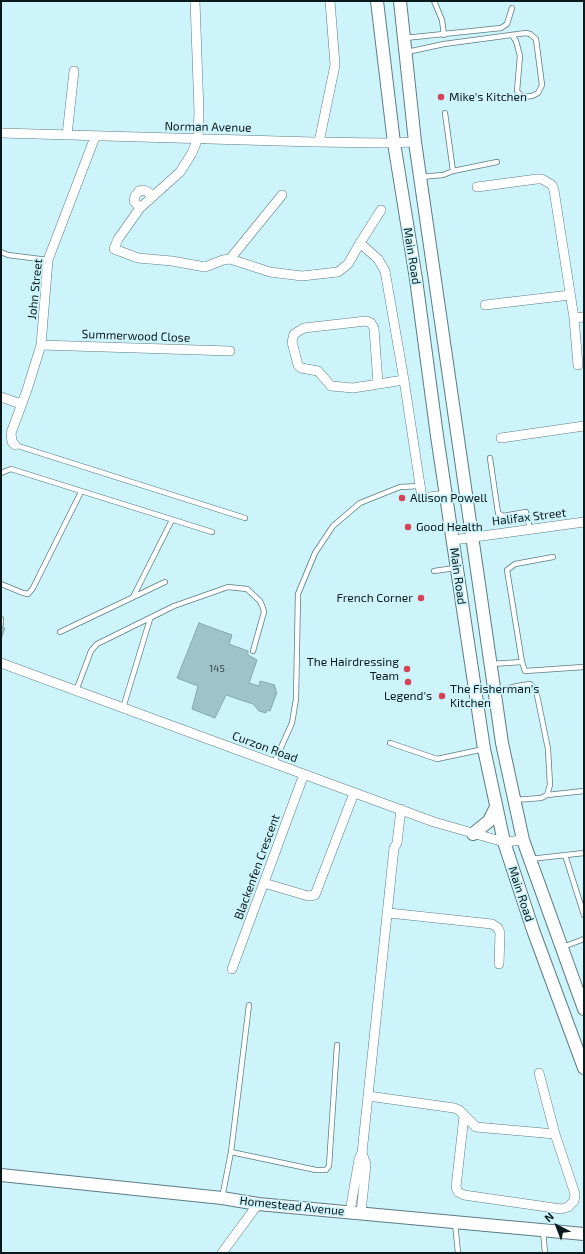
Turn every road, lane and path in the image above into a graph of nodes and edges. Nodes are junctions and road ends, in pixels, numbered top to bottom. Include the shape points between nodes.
1 (195, 1) edge
2 (330, 1) edge
3 (377, 1) edge
4 (400, 1) edge
5 (434, 1) edge
6 (512, 8) dead end
7 (444, 35) junction
8 (512, 35) junction
9 (404, 38) junction
10 (405, 52) junction
11 (74, 71) dead end
12 (445, 113) dead end
13 (1, 133) edge
14 (67, 135) junction
15 (95, 137) junction
16 (198, 138) junction
17 (319, 142) junction
18 (415, 142) junction
19 (394, 143) junction
20 (497, 162) dead end
21 (453, 171) junction
22 (420, 177) junction
23 (477, 187) dead end
24 (282, 195) dead end
25 (382, 210) dead end
26 (360, 244) junction
27 (1, 252) edge
28 (48, 260) junction
29 (230, 260) junction
30 (570, 295) junction
31 (485, 305) dead end
32 (584, 317) edge
33 (574, 318) junction
34 (41, 345) junction
35 (230, 351) dead end
36 (578, 366) dead end
37 (404, 380) junction
38 (378, 384) junction
39 (1, 397) edge
40 (21, 404) junction
41 (584, 426) edge
42 (501, 438) dead end
43 (15, 445) joint
44 (490, 458) dead end
45 (1, 473) edge
46 (419, 486) junction
47 (81, 492) junction
48 (446, 495) junction
49 (245, 518) dead end
50 (172, 520) junction
51 (584, 522) edge
52 (530, 529) junction
53 (212, 532) dead end
54 (473, 536) junction
55 (453, 540) junction
56 (553, 557) dead end
57 (457, 568) junction
58 (434, 571) dead end
59 (165, 582) dead end
60 (2, 585) edge
61 (133, 597) junction
62 (1, 619) edge
63 (150, 619) junction
64 (1, 624) edge
65 (60, 632) dead end
66 (253, 651) dead end
67 (522, 662) junction
68 (1, 663) edge
69 (491, 664) junction
70 (584, 667) edge
71 (76, 691) junction
72 (495, 692) junction
73 (123, 708) junction
74 (390, 743) dead end
75 (484, 749) junction
76 (274, 763) junction
77 (304, 774) junction
78 (584, 791) edge
79 (354, 793) junction
80 (547, 795) junction
81 (514, 800) junction
82 (496, 807) junction
83 (398, 808) junction
84 (473, 834) junction
85 (523, 840) junction
86 (504, 842) junction
87 (584, 853) edge
88 (565, 855) junction
89 (530, 859) junction
90 (264, 883) junction
91 (389, 913) junction
92 (584, 915) edge
93 (584, 939) edge
94 (561, 947) junction
95 (499, 964) dead end
96 (232, 969) dead end
97 (249, 1005) dead end
98 (584, 1009) edge
99 (338, 1045) dead end
100 (584, 1068) edge
101 (540, 1073) dead end
102 (368, 1096) junction
103 (464, 1116) junction
104 (555, 1134) junction
105 (231, 1152) junction
106 (1, 1176) edge
107 (222, 1198) junction
108 (258, 1204) junction
109 (355, 1212) junction
110 (455, 1223) junction
111 (543, 1229) junction
112 (584, 1234) edge
113 (222, 1253) edge
114 (458, 1253) edge
115 (545, 1253) edge

1 - 16 street
2 - 17 street via 335,65
3 - 19 main road, Main Road
4 - 9 main road, Main Road
5 - 7 lane via 442,20
6 - 7 lane via 507,24 501,28
7 - 9 lane
8 - 8 lane via 530,34 536,39 542,85 538,93 532,96 522,97 517,91 520,56
8 - 10 lane
9 - 10 main road, Main Road
10 - 18 main road, Main Road
11 - 14 street
12 - 21 lane
13 - 14 street, Norman Avenue
14 - 15 street, Norman Avenue
15 - 16 street, Norman Avenue
15 - 28 street, John Street
16 - 17 street, Norman Avenue
16 - 29 street via 180,172 140,208 113,247 138,258 205,267
17 - 19 street, Norman Avenue
18 - 19 street, Norman Avenue
18 - 22 main road, Main Road
19 - 48 main road, Main Road
20 - 21 lane
21 - 22 lane via 443,175
22 - 54 main road, Main Road
23 - 30 street via 537,179 552,185
24 - 29 street
25 - 26 street
26 - 29 street via 344,268 329,274 291,275 270,272
26 - 37 street via 378,259 385,271
27 - 28 lane
28 - 34 street, John Street
30 - 31 street
30 - 33 street
32 - 33 street
33 - 36 street
34 - 35 street, Summerwood Close
34 - 40 street, John Street
37 - 38 street
37 - 46 street
38 - 38 street via 353,388 329,385 318,371 301,368 298,365 292,342 294,334 304,328 366,321 371,323 374,328
39 - 40 street
40 - 43 street, John Street via 11,432
41 - 42 street
43 - 49 lane
44 - 52 lane via 498,513 503,516 526,512
45 - 47 lane via 11,469
46 - 48 street via 422,498
46 - 76 lane via 400,487 360,503 333,526 315,553 298,594 296,699 292,723
47 - 50 lane
47 - 60 lane via 28,594
48 - 55 main road, Main Road
50 - 53 lane
50 - 61 lane
51 - 52 street, Halifax Street
52 - 54 street, Halifax Street
54 - 55 street, Halifax Street
54 - 69 main road, Main Road
55 - 57 main road, Main Road
56 - 67 lane via 515,564 507,570
57 - 58 lane
57 - 75 main road, Main Road
59 - 61 lane
61 - 65 lane
62 - 64 lane
63 - 66 lane via 174,606 214,591 241,587 254,594 264,612
63 - 71 lane via 97,644 91,651
63 - 73 lane
67 - 69 lane
67 - 70 lane via 525,671
68 - 71 street, Curzon Road
69 - 72 main road, Main Road
71 - 73 street, Curzon Road
72 - 80 lane via 530,684 536,690 548,749 550,785
72 - 81 main road, Main Road
73 - 76 street, Curzon Road
74 - 75 lane via 437,759
75 - 82 main road, Main Road
76 - 77 street, Curzon Road
77 - 79 street, Curzon Road
77 - 90 street, Blackenfen Crescent
78 - 80 lane
79 - 83 street, Curzon Road
79 - 90 street via 315,895 308,896
80 - 81 lane via 541,798
81 - 85 main road, Main Road
82 - 84 main road via 489,821
82 - 86 main road, Main Road
83 - 84 street, Curzon Road
83 - 91 street via 392,843 394,848
84 - 86 street, Curzon Road
85 - 86 street, Curzon Road
85 - 89 main road, Main Road
86 - 100 main road, Main Road via 533,930
87 - 88 lane
88 - 89 lane
88 - 92 lane
89 - 94 main road, Main Road
90 - 96 street, Blackenfen Crescent
91 - 95 street via 492,924 500,933
91 - 102 street via 379,979
93 - 94 lane
94 - 98 main road, Main Road
97 - 105 lane
99 - 105 lane via 329,1166 326,1170
101 - 104 street
102 - 103 street via 454,1108
102 - 109 street
103 - 104 street via 476,1126
103 - 104 street via 456,1187 458,1192 464,1194 561,1209 568,1207 574,1201 575,1194
105 - 107 lane
106 - 107 main road, Homestead Avenue
107 - 108 main road, Homestead Avenue
108 - 109 main road, Homestead Avenue
108 - 113 street
109 - 110 main road, Homestead Avenue
110 - 111 main road, Homestead Avenue
110 - 114 lane
111 - 112 main road, Homestead Avenue
111 - 115 lane

